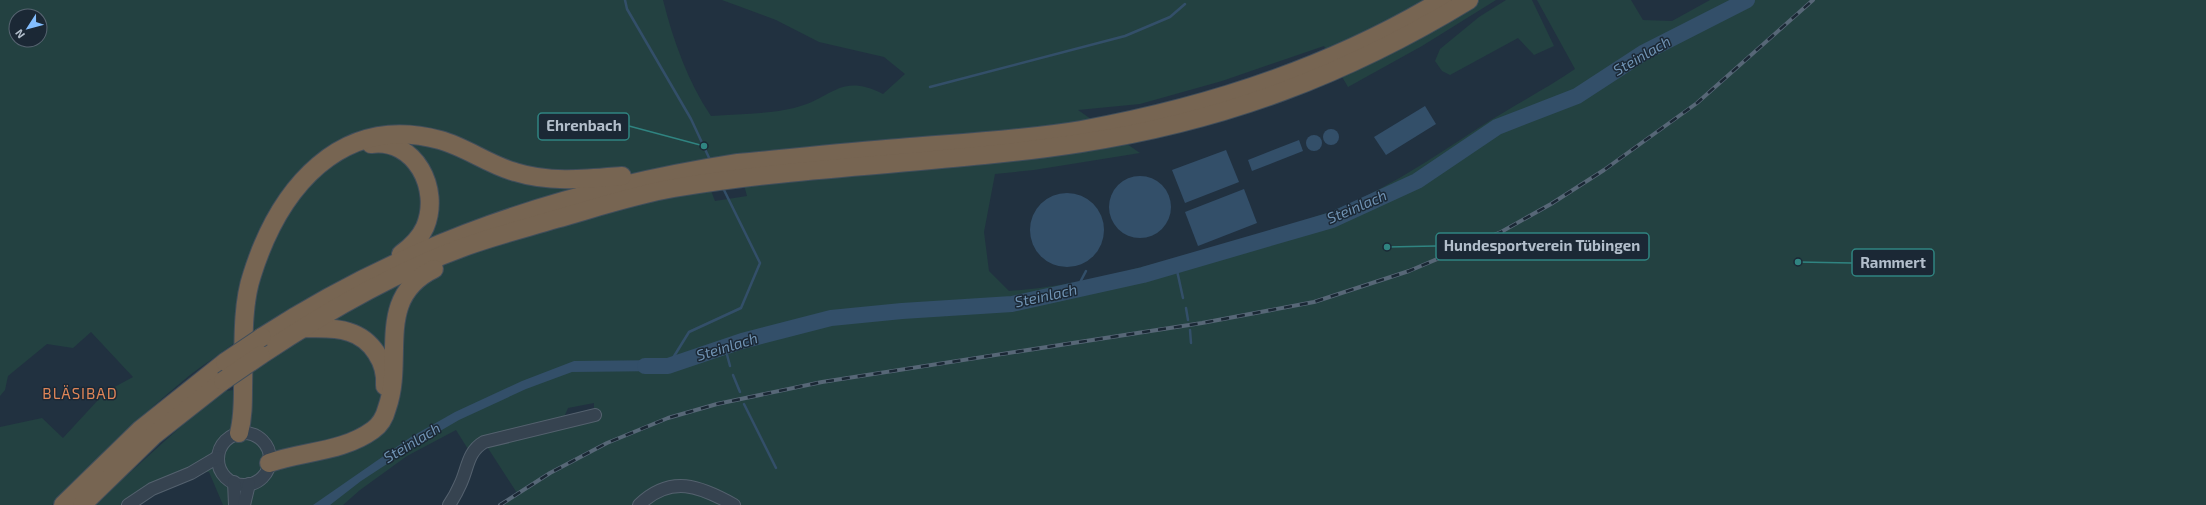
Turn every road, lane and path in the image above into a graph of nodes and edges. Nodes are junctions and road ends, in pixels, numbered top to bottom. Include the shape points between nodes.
1 (1442, 0) edge
2 (1469, 0) edge
3 (741, 171) junction
4 (701, 175) junction
5 (504, 235) junction
6 (325, 298) junction
7 (303, 328) junction
8 (261, 346) junction
9 (595, 415) dead end
10 (246, 434) junction
11 (218, 457) junction
12 (268, 457) junction
13 (222, 472) junction
14 (191, 473) junction
15 (234, 482) junction
16 (249, 484) junction
17 (63, 505) edge
18 (82, 505) edge
19 (128, 505) edge
20 (235, 505) edge
21 (244, 505) edge
22 (449, 505) edge
23 (639, 505) edge
24 (734, 505) edge

1 - 3 highway via 1365,42 1295,72 1222,97 1150,115 1080,130
2 - 3 highway via 1372,54 1302,85 1227,110 1156,129 1008,153 872,165
3 - 4 highway
4 - 5 highway via 672,189 588,209
4 - 6 highway via 585,194 490,223 416,253
4 - 10 highway via 665,170 577,180 556,179 516,173 441,140 414,135 357,140 342,148 307,176 286,202 266,236 251,277 245,320 242,411
5 - 7 highway via 422,265 366,292
5 - 12 highway via 425,273 401,299 393,333 395,371 391,398 384,416 374,430 345,445 288,456
6 - 8 highway
6 - 10 highway via 354,277 402,253 416,242 425,226 430,208 430,192 425,174 413,158 399,148 382,143 361,146 323,169 302,189 269,240 258,275 251,316
7 - 8 highway
7 - 12 highway via 338,329 362,338 372,347 386,375 384,397 379,413 370,424 356,434 339,440 284,450
8 - 17 highway, bridge via 225,362 142,429
8 - 18 highway, bridge via 223,382 154,436
9 - 22 street via 484,442 475,447
10 - 11 street via 224,441
10 - 12 street via 262,441
11 - 13 street
11 - 14 street
12 - 16 street via 263,475
13 - 14 street
13 - 15 street
14 - 19 street via 152,489
15 - 16 street
15 - 20 street
16 - 21 street
23 - 24 street via 651,493 678,485 702,489

